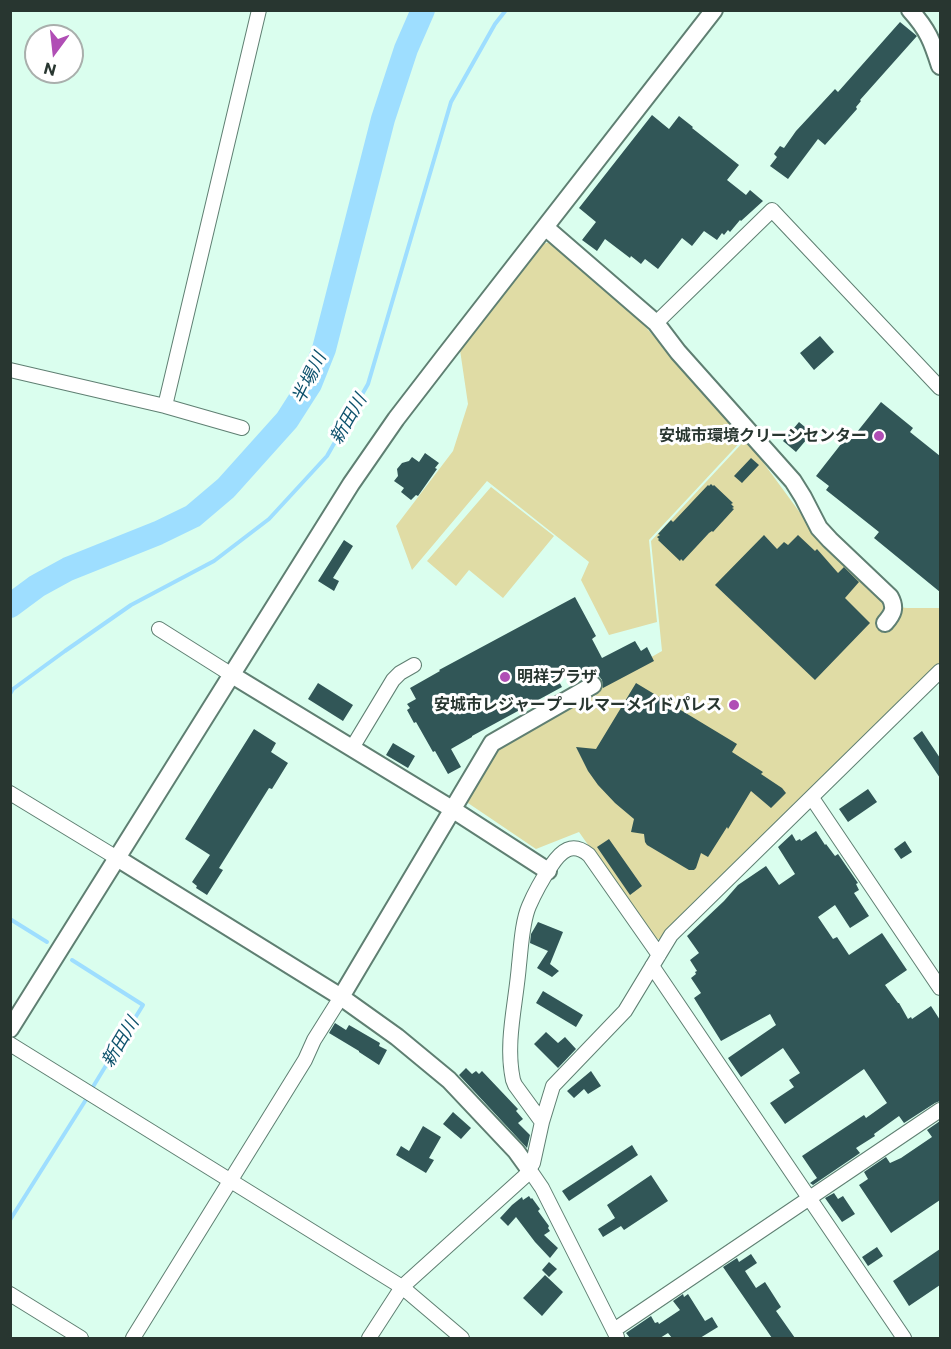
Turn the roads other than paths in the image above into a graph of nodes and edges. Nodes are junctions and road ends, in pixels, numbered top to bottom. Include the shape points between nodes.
1 (259, 10) edge
2 (714, 10) edge
3 (910, 10) edge
4 (939, 56) edge
5 (545, 227) junction
6 (656, 323) junction
7 (10, 370) edge
8 (940, 388) edge
9 (165, 406) junction
10 (242, 428) dead end
11 (885, 623) dead end
12 (159, 629) dead end
13 (414, 665) dead end
14 (940, 671) edge
15 (232, 675) junction
16 (593, 686) dead end
17 (352, 748) junction
18 (10, 793) edge
19 (812, 798) junction
20 (452, 809) junction
21 (117, 858) junction
22 (548, 871) junction
23 (656, 960) junction
24 (940, 988) edge
25 (341, 997) junction
26 (10, 1029) edge
27 (10, 1044) edge
28 (940, 1110) edge
29 (542, 1122) junction
30 (529, 1169) junction
31 (231, 1181) junction
32 (809, 1198) junction
33 (402, 1287) junction
34 (10, 1294) edge
35 (616, 1334) edge
36 (81, 1338) edge
37 (134, 1338) edge
38 (369, 1338) edge
39 (462, 1338) edge
40 (904, 1338) edge

1 - 9 street
2 - 5 street
3 - 4 street via 924,26
5 - 6 street
5 - 15 street via 396,419
6 - 8 street via 772,210
6 - 11 street via 793,481 819,528 890,597 894,609
7 - 9 street
9 - 10 street
12 - 15 street
13 - 17 street via 393,680
14 - 19 street
15 - 17 street
15 - 21 street
16 - 20 street via 492,744
17 - 20 street
18 - 21 street
19 - 23 street via 671,935
19 - 24 street
20 - 22 street
20 - 25 street
21 - 25 street
21 - 26 street
22 - 23 street via 567,849 589,855
22 - 29 street via 528,908 510,1035 513,1080
23 - 29 street via 625,1011 553,1086
23 - 32 street
25 - 30 street via 449,1080
25 - 31 street
27 - 31 street
28 - 32 street
29 - 30 street
30 - 33 street
30 - 35 street
31 - 33 street
31 - 37 street
32 - 35 street
32 - 40 street
33 - 38 street
33 - 39 street
34 - 36 street

